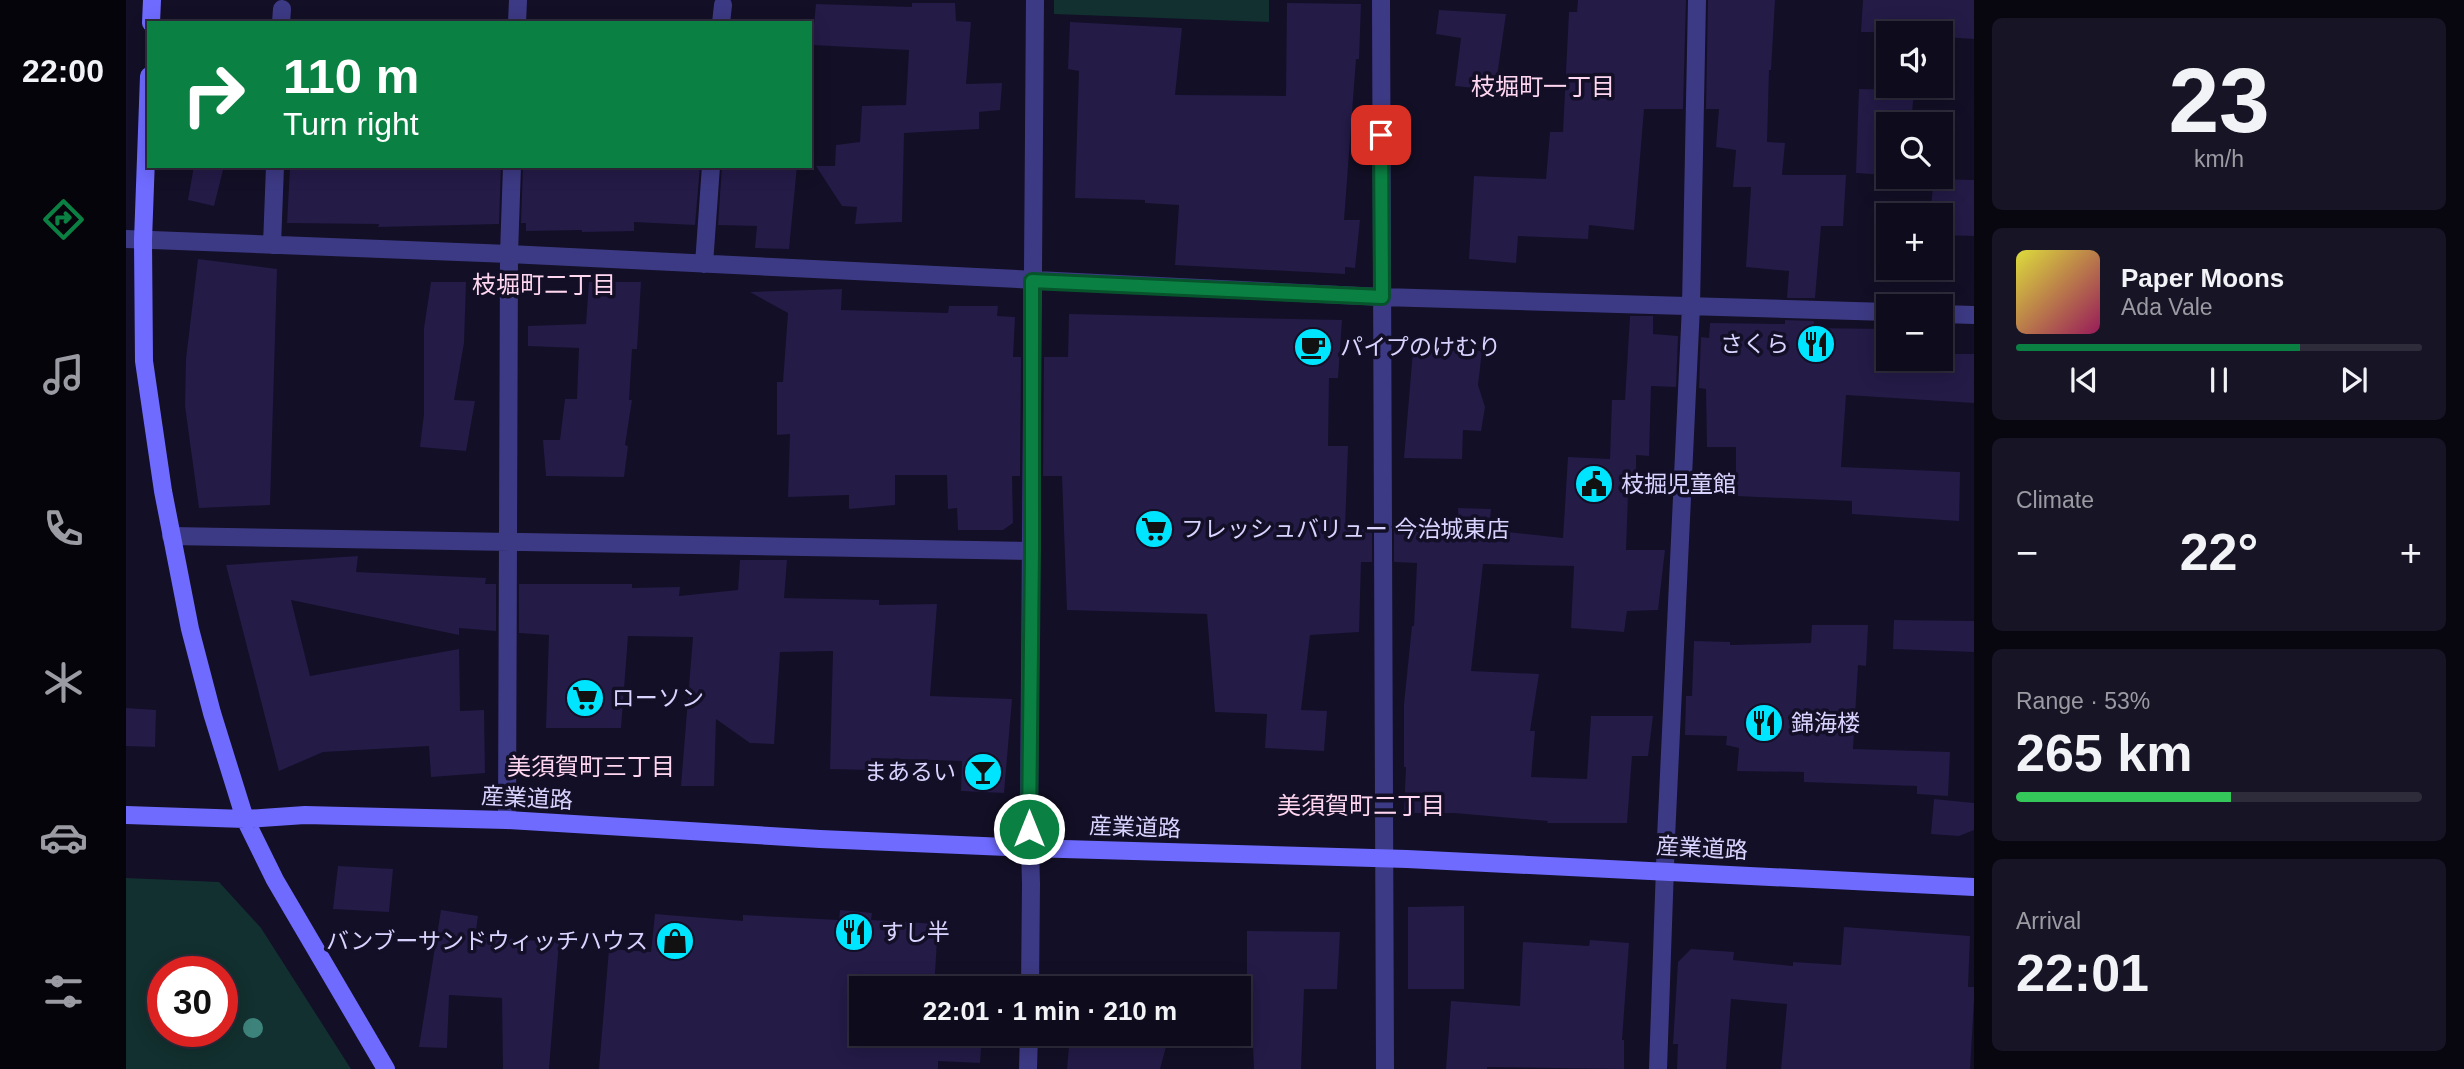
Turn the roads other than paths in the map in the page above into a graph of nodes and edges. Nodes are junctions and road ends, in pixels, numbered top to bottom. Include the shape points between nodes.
1 (152, 0) edge
2 (518, 0) edge
3 (1035, 0) edge
4 (1381, 0) edge
5 (1697, 0) edge
6 (151, 21) edge
7 (517, 21) edge
8 (147, 98) edge
9 (275, 168) edge
10 (512, 168) edge
11 (711, 168) edge
12 (134, 240) edge
13 (272, 245) junction
14 (509, 254) junction
15 (704, 264) junction
16 (1032, 281) junction
17 (1382, 297) junction
18 (1691, 306) junction
19 (1876, 312) edge
20 (1953, 314) edge
21 (1974, 315) edge
22 (171, 536) junction
23 (507, 541) junction
24 (1032, 551) junction
25 (126, 815) edge
26 (245, 819) junction
27 (507, 820) junction
28 (1029, 848) junction
29 (1383, 859) junction
30 (1667, 870) junction
31 (1974, 887) edge
32 (1030, 976) edge
33 (1029, 1046) edge
34 (386, 1069) edge
35 (1028, 1069) edge
36 (1385, 1069) edge
37 (1658, 1069) edge

1 - 6 street
2 - 7 street
3 - 16 street
4 - 17 street
5 - 18 street
8 - 12 street
9 - 13 street
10 - 14 street
11 - 15 street
12 - 13 street
12 - 22 street via 144,361
13 - 14 street
14 - 15 street
14 - 23 street
15 - 16 street
16 - 17 street
16 - 24 street
17 - 18 street
17 - 29 street
18 - 19 street
18 - 30 street
20 - 21 street
22 - 23 street
22 - 26 street via 193,642
23 - 24 street
23 - 27 street
24 - 28 street
25 - 26 street, 産業道路
26 - 27 street, 産業道路 via 305,815
26 - 34 street via 275,880
27 - 28 street, 産業道路
28 - 29 street, 産業道路
28 - 32 street
29 - 30 street, 産業道路
29 - 36 street
30 - 31 street, 産業道路
30 - 37 street
33 - 35 street

